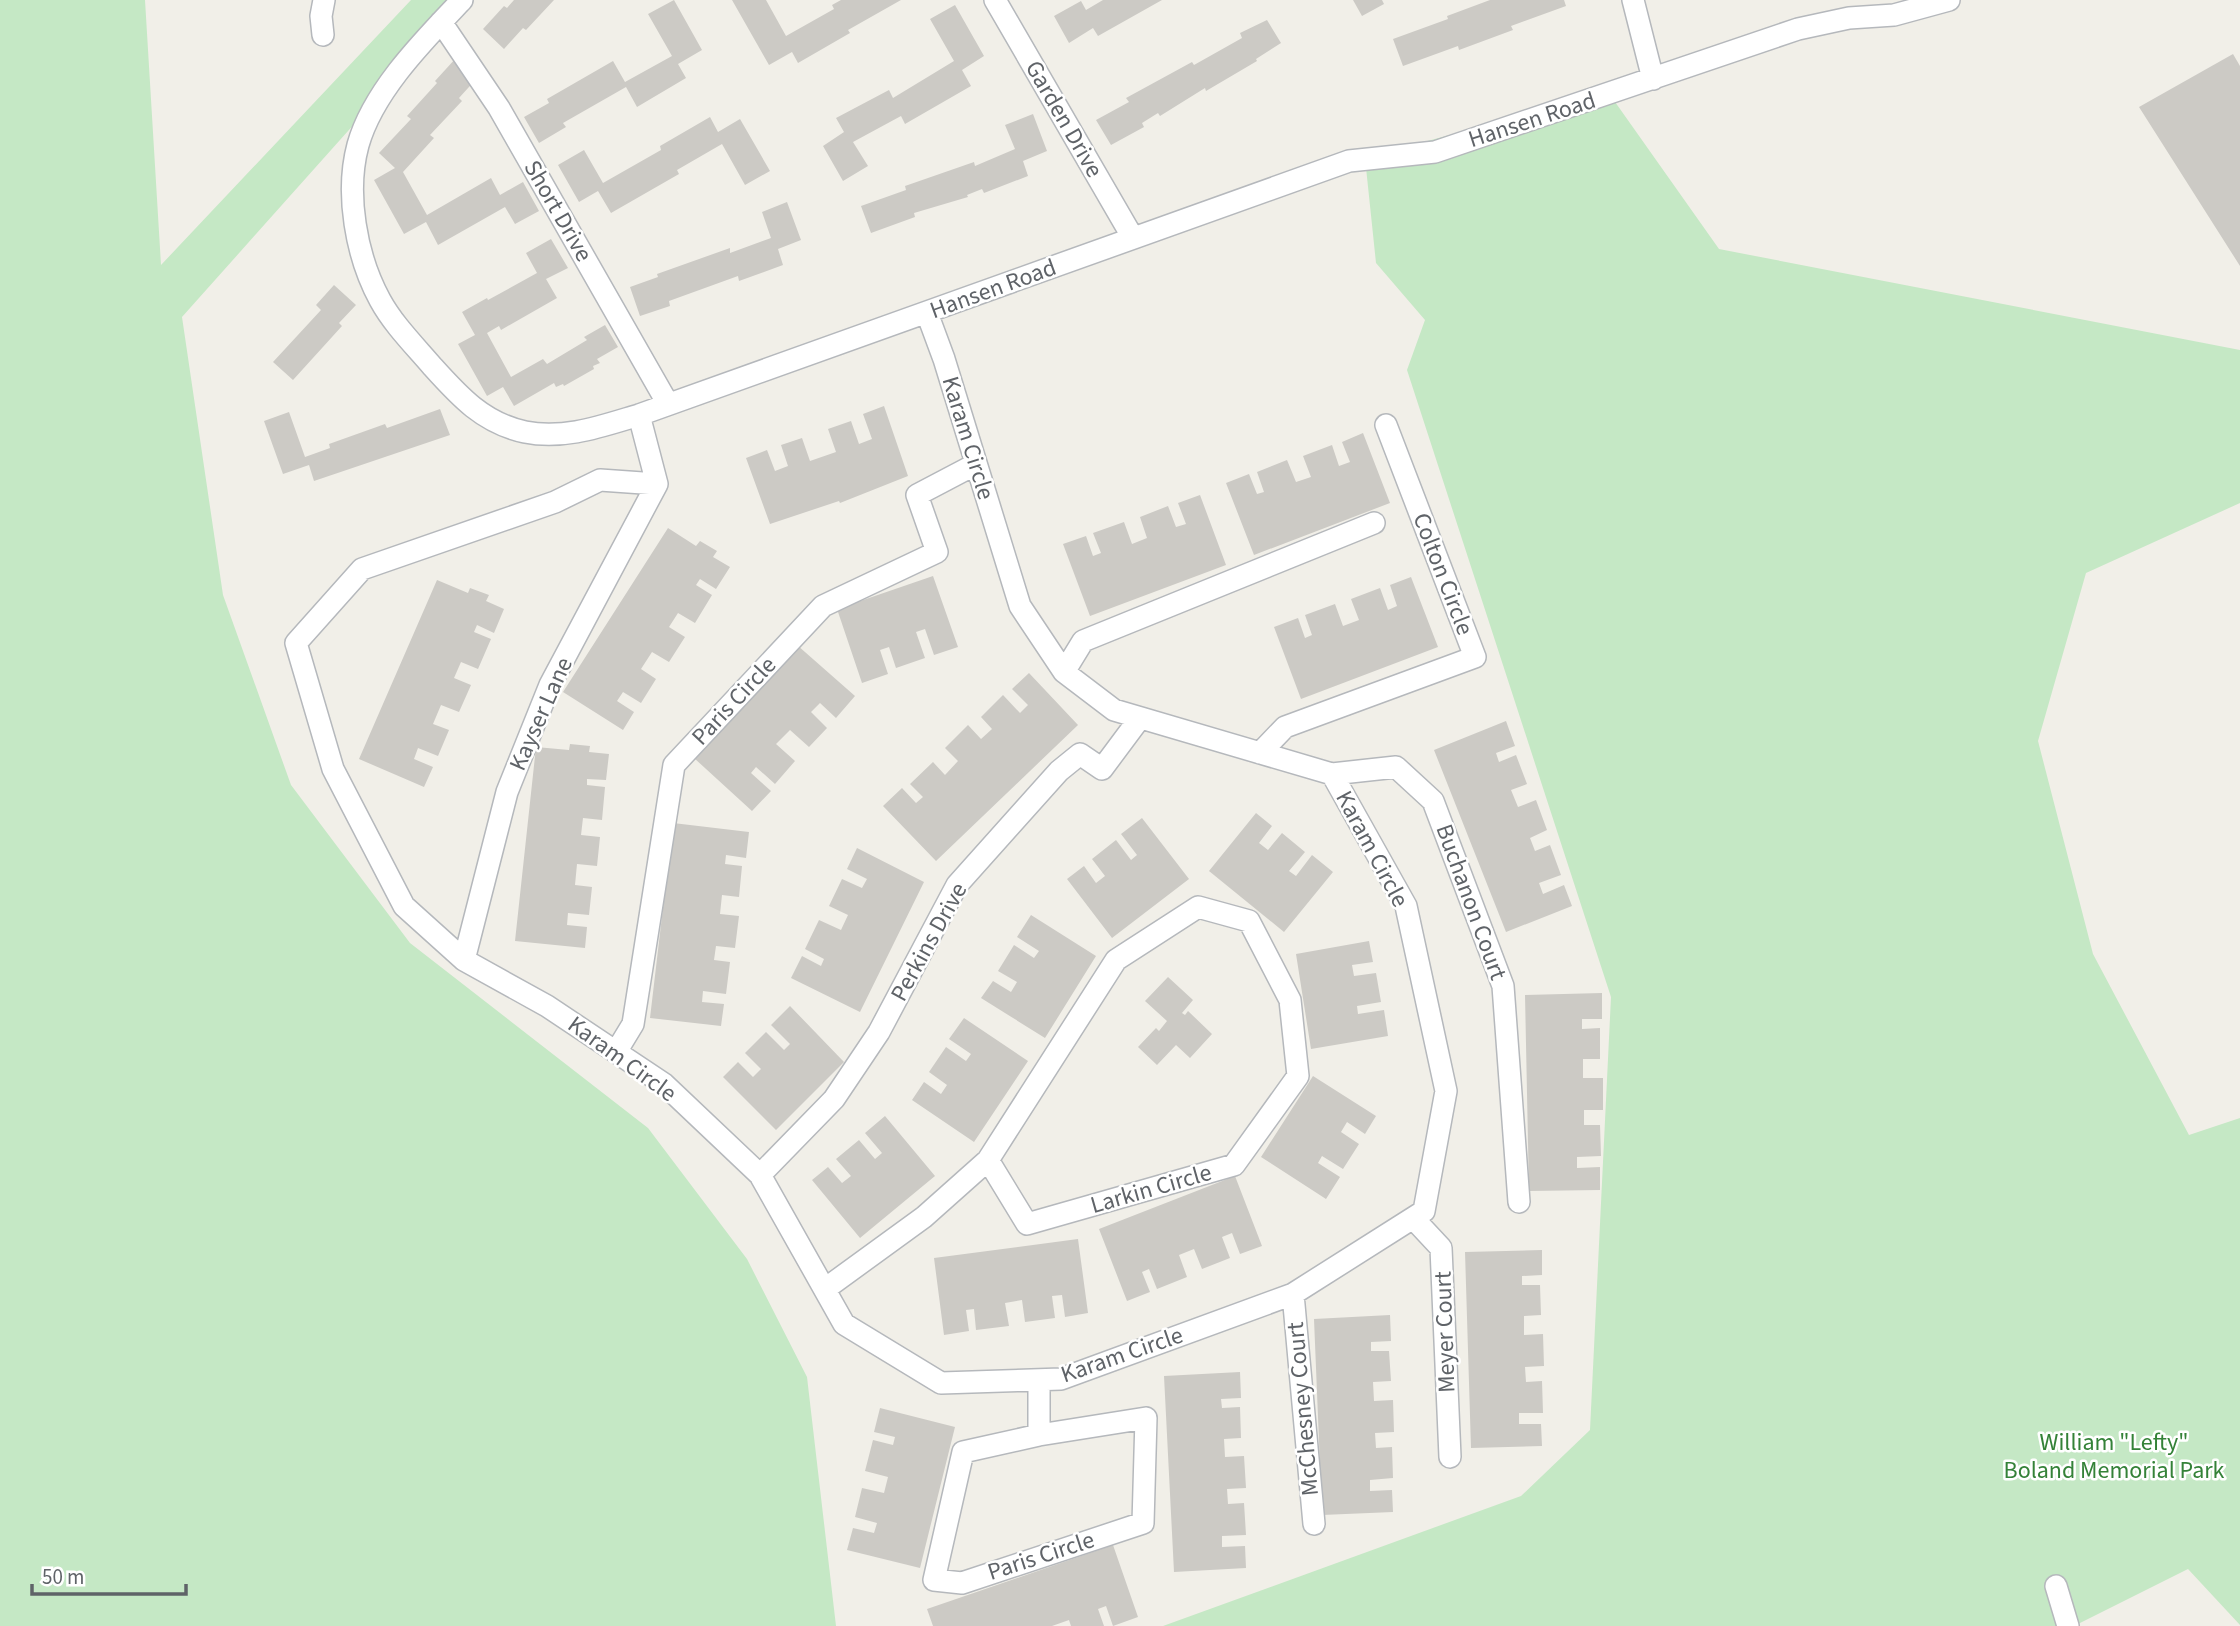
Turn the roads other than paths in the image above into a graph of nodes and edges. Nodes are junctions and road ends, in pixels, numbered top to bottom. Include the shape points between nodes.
1 (324, 0) edge
2 (462, 0) edge
3 (995, 0) edge
4 (1633, 0) edge
5 (1949, 0) edge
6 (441, 22) junction
7 (323, 36) dead end
8 (1653, 79) junction
9 (1133, 238) junction
10 (927, 313) junction
11 (668, 404) junction
12 (639, 415) junction
13 (1385, 425) dead end
14 (976, 464) junction
15 (657, 484) junction
16 (1374, 523) dead end
17 (1065, 672) junction
18 (1140, 718) junction
19 (1260, 754) junction
20 (1332, 775) junction
21 (464, 960) junction
22 (616, 1052) junction
23 (988, 1160) junction
24 (760, 1175) junction
25 (1519, 1202) dead end
26 (1413, 1218) junction
27 (825, 1289) junction
28 (1293, 1293) junction
29 (1038, 1380) junction
30 (1039, 1435) junction
31 (1450, 1457) dead end
32 (1314, 1524) dead end
33 (2056, 1586) dead end
34 (2068, 1626) edge

1 - 7 street
2 - 6 street, Hansen Road
3 - 9 street, Garden Drive
4 - 8 street
5 - 8 street, Hansen Road via 1895,15 1849,18 1798,29
6 - 11 street, Short Drive via 499,108
6 - 12 street, Hansen Road via 380,98 355,159 358,231 380,301 461,399 492,421 526,432 571,434
8 - 9 street, Hansen Road via 1435,152 1349,161
9 - 10 street, Hansen Road
10 - 11 street, Hansen Road
10 - 14 street, Karam Circle
11 - 12 street, Hansen Road
12 - 15 street
13 - 19 street, Colton Circle via 1475,657 1285,727
14 - 17 street, Karam Circle via 1020,606
14 - 22 street, Paris Circle via 917,495 937,552 823,606 674,765 633,1024
15 - 21 street, Kayser Lane via 550,685 507,792
15 - 21 street, Karam Circle via 600,480 555,502 362,569 296,643 333,769 404,906
16 - 17 street, Colton Circle via 1083,641
17 - 18 street, Karam Circle via 1114,710
18 - 19 street, Karam Circle
18 - 24 street, Perkins Drive via 1102,769 1080,754 1059,771 957,885 879,1032 834,1099
19 - 20 street, Karam Circle
20 - 25 street, Buchanon Court via 1396,767 1433,801 1503,986
20 - 26 street, Karam Circle via 1406,906 1446,1091 1424,1211
21 - 22 street, Karam Circle via 547,1006
22 - 24 street, Karam Circle via 664,1084
23 - 23 street, Larkin Circle via 1116,960 1198,907 1249,921 1290,1000 1298,1076 1234,1165 1027,1224
23 - 27 street, Larkin Circle via 924,1217
24 - 27 street, Karam Circle
26 - 28 street, Karam Circle
26 - 31 street, Meyer Court via 1441,1248
27 - 29 street, Karam Circle via 844,1324 941,1383
28 - 29 street, Karam Circle via 1061,1379
28 - 32 street, McChesney Court
29 - 30 street
30 - 30 street, Paris Circle via 963,1452 934,1580 962,1583 1143,1522 1146,1419
33 - 34 street

